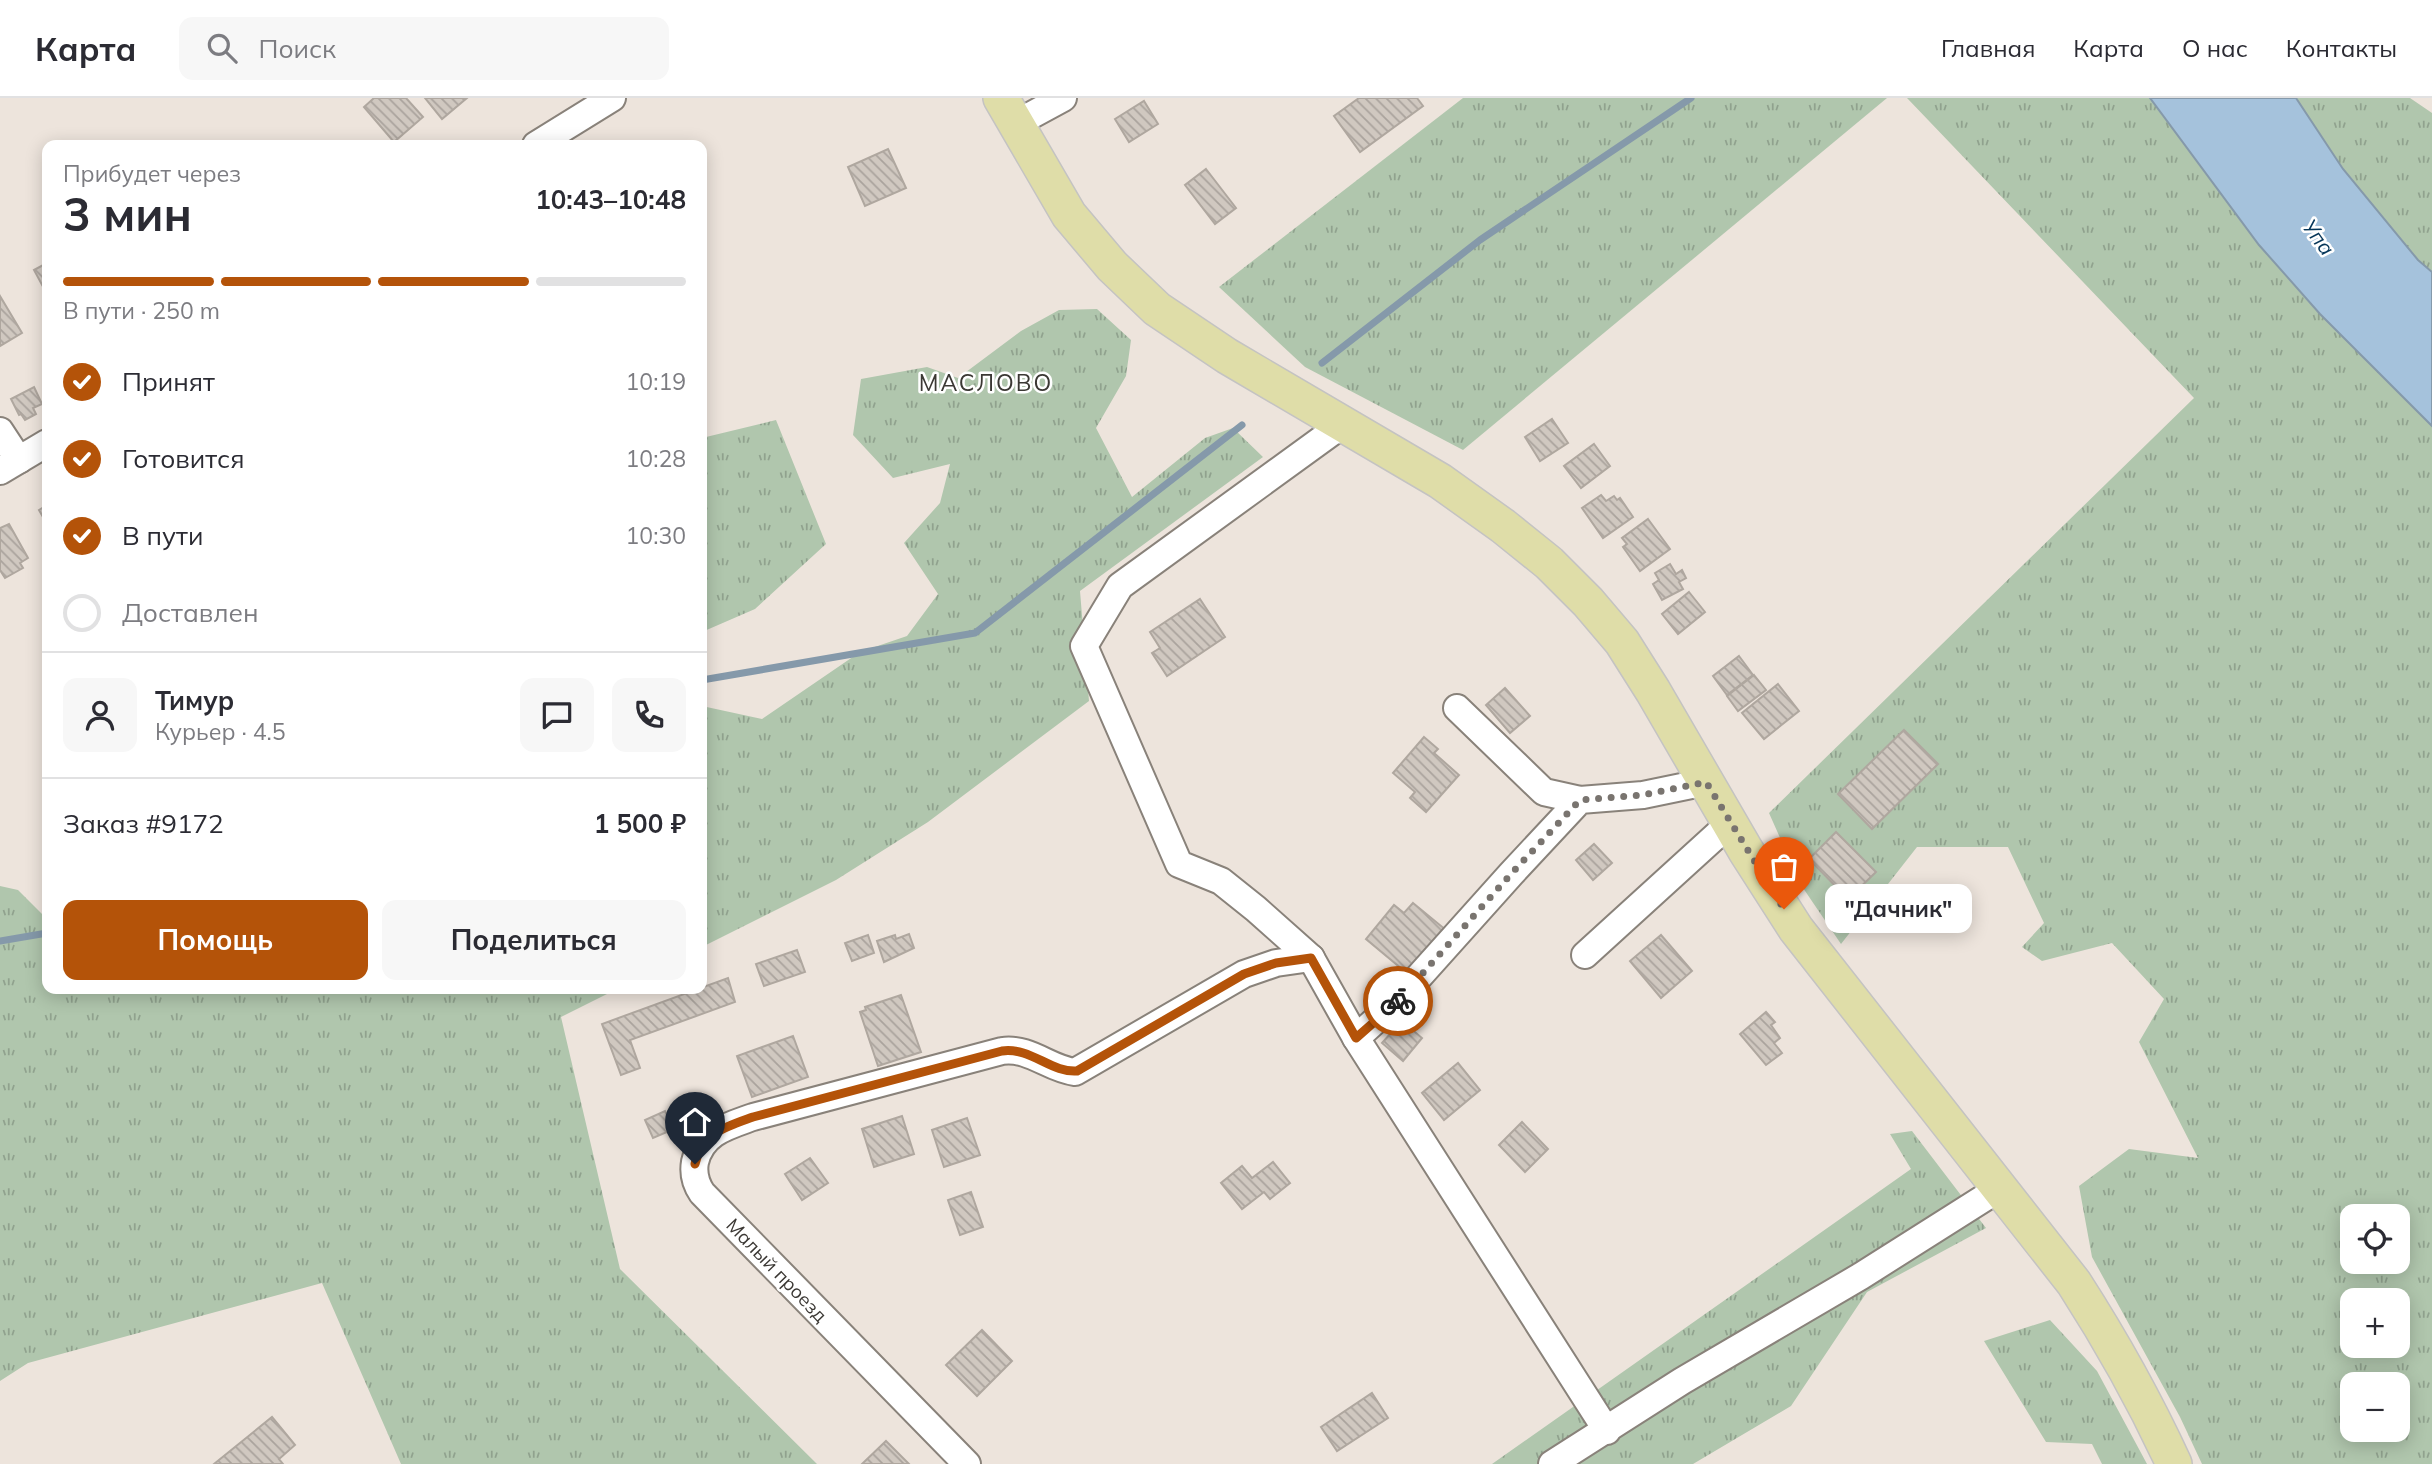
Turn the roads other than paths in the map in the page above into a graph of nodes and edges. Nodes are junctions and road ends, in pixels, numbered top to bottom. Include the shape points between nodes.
1 (612, 98) edge
2 (1057, 100) edge
3 (1008, 111) edge
4 (544, 140) edge
5 (1343, 424) junction
6 (0, 430) edge
7 (42, 446) edge
8 (10, 465) edge
9 (1457, 708) dead end
10 (1706, 782) junction
11 (1580, 800) junction
12 (1730, 823) junction
13 (1585, 955) dead end
14 (1311, 958) junction
15 (1356, 1038) junction
16 (2000, 1188) junction
17 (1607, 1431) junction
18 (967, 1464) edge
19 (1552, 1464) edge
20 (2174, 1464) edge

1 - 4 street
2 - 3 street
3 - 5 main road via 1069,215 1157,309
5 - 10 main road via 1440,481 1549,563 1622,642
5 - 14 street via 1120,586 1084,646 1179,864 1221,881
6 - 8 street
7 - 8 street
9 - 11 street via 1544,792
10 - 11 street via 1643,795
10 - 12 main road
11 - 15 street via 1398,1000
12 - 13 street
12 - 16 main road via 1796,929
14 - 15 street
14 - 18 street, Малый проезд via 1244,974 1077,1071 1064,1070 1026,1052 1002,1051 753,1117 704,1141 694,1170 702,1193
15 - 17 street
16 - 17 street
16 - 20 main road via 2074,1283 2148,1408
17 - 19 street

